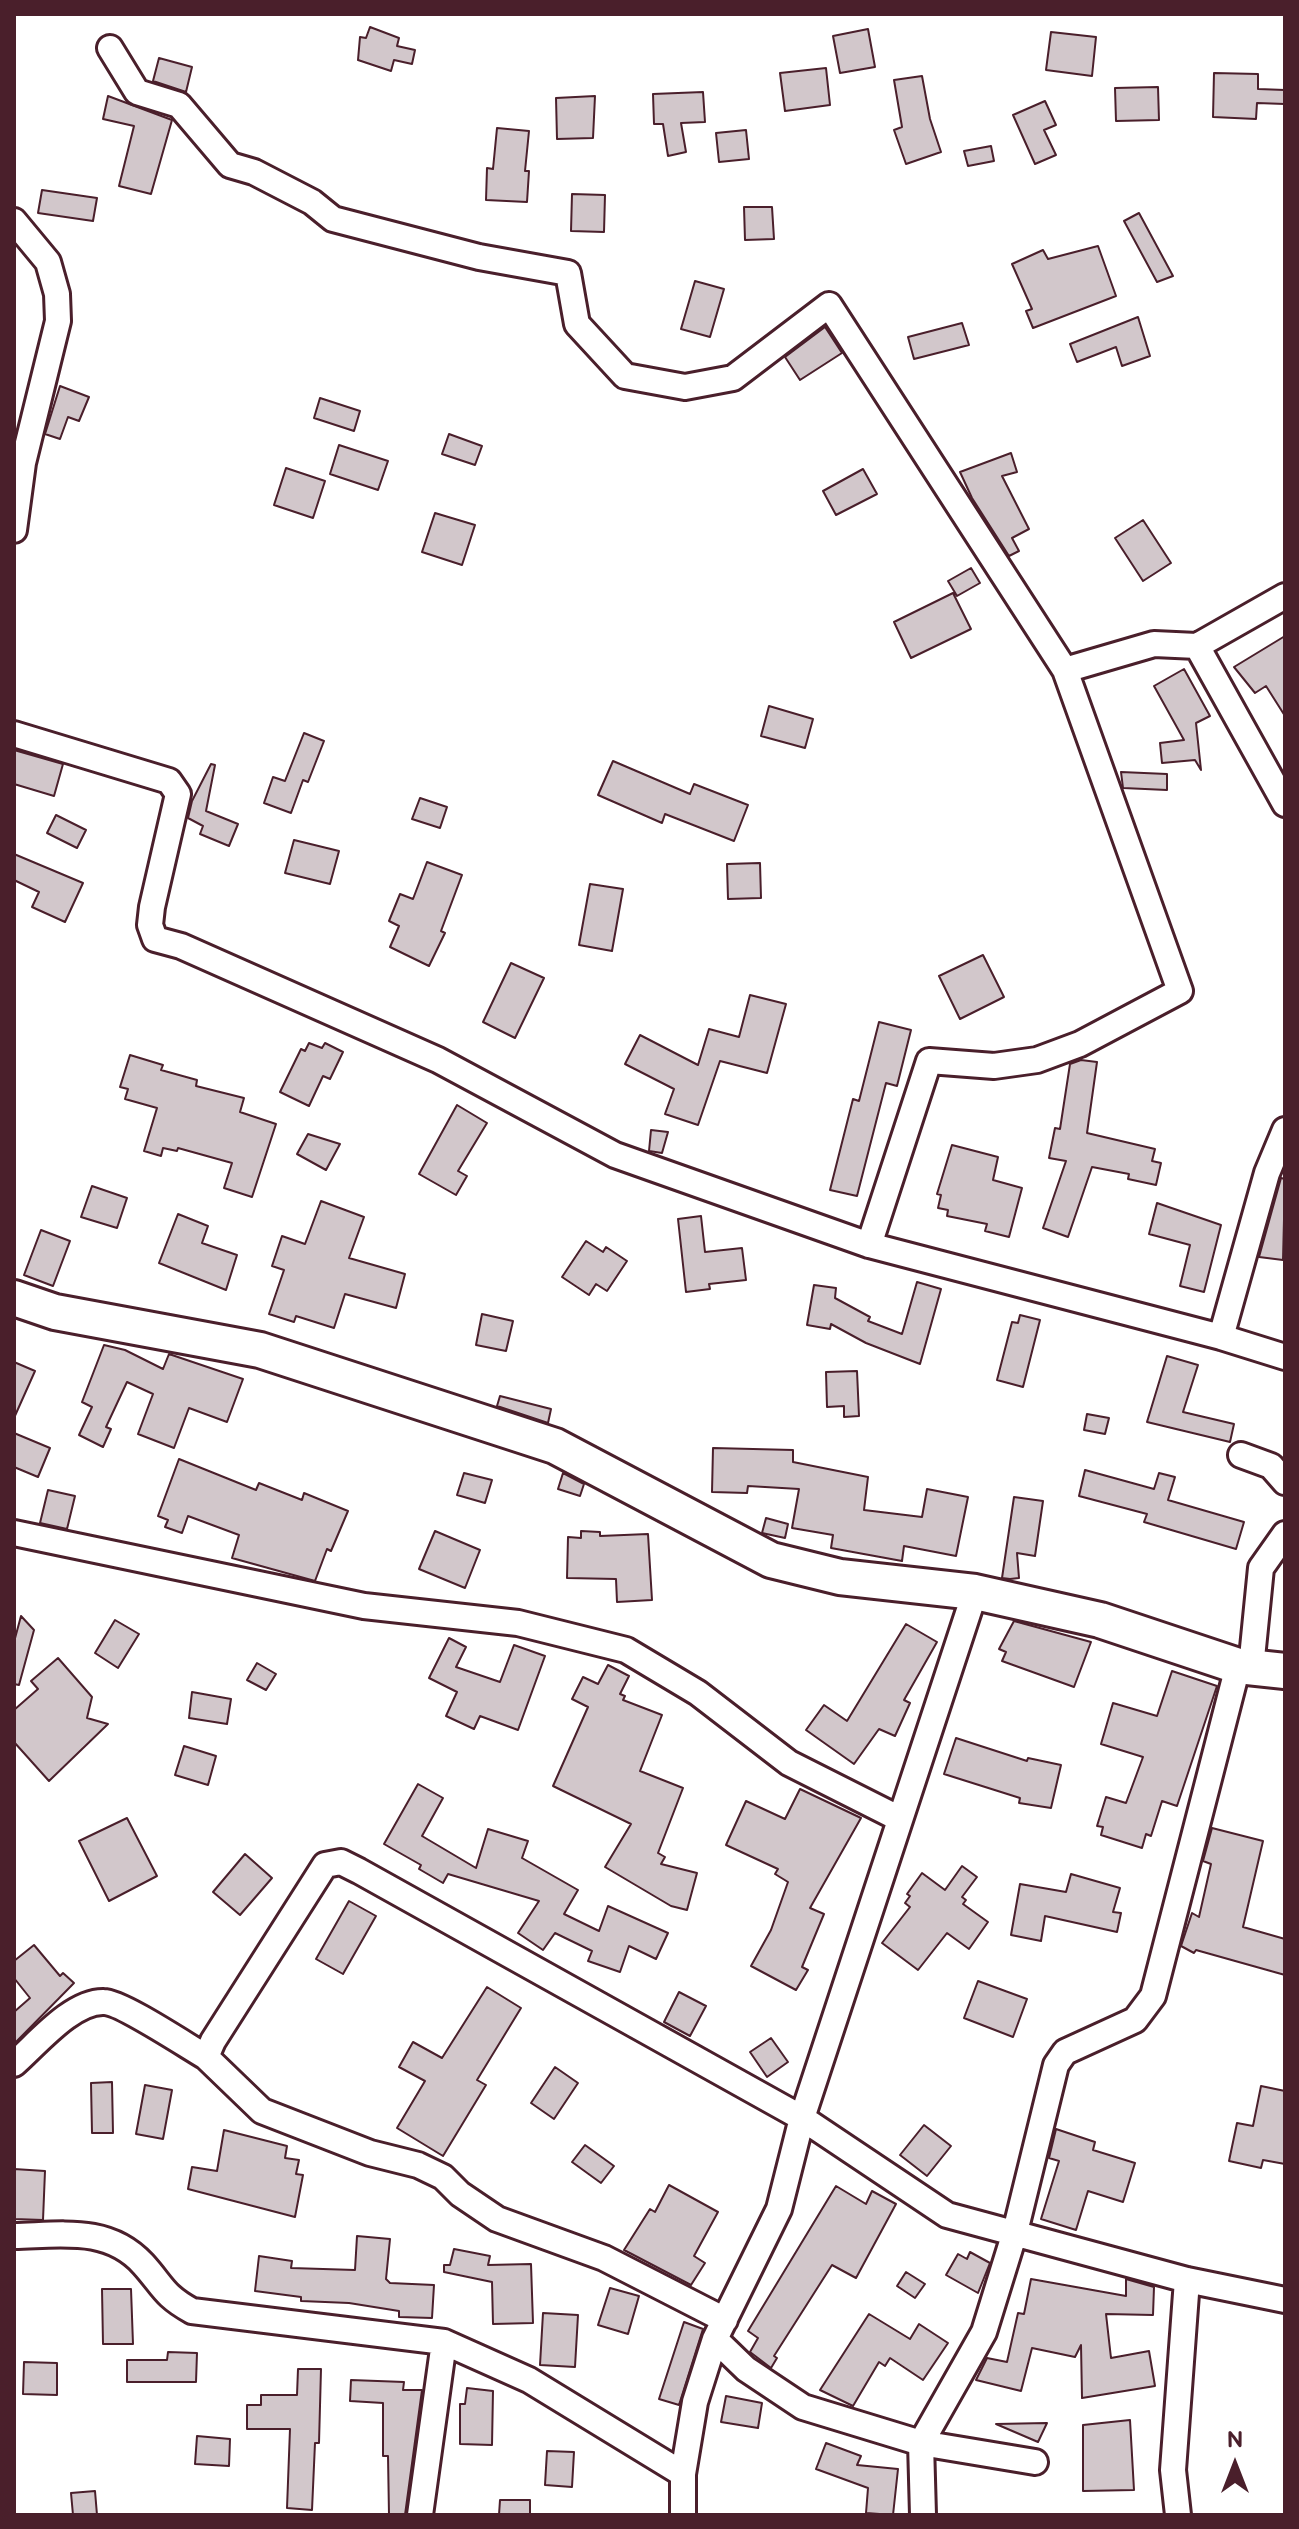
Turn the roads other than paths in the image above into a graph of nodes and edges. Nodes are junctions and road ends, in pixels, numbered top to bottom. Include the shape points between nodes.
1 (110, 48) dead end
2 (14, 221) edge
3 (14, 530) edge
4 (1285, 596) edge
5 (1197, 646) junction
6 (1065, 670) junction
7 (14, 734) edge
8 (1285, 804) edge
9 (1285, 1130) edge
10 (869, 1245) junction
11 (14, 1298) edge
12 (1221, 1337) junction
13 (1285, 1357) edge
14 (1241, 1455) dead end
15 (1285, 1482) edge
16 (14, 1533) edge
17 (1285, 1534) edge
18 (975, 1592) junction
19 (1244, 1667) junction
20 (1285, 1671) edge
21 (900, 1819) junction
22 (206, 2057) junction
23 (14, 2064) edge
24 (802, 2118) junction
25 (1015, 2232) junction
26 (14, 2236) edge
27 (1187, 2280) junction
28 (1285, 2300) edge
29 (720, 2330) junction
30 (444, 2342) junction
31 (921, 2443) junction
32 (1035, 2462) dead end
33 (683, 2474) junction
34 (420, 2515) edge
35 (683, 2515) edge
36 (923, 2515) edge
37 (1178, 2515) edge

1 - 6 street via 137,92 179,105 230,165 312,202 333,219 479,257 568,273 577,324 625,376 685,387 733,378 829,305
2 - 3 street via 48,262 58,321 23,463
4 - 5 street
5 - 6 street via 1154,644
5 - 8 street
6 - 10 street via 1180,991 1080,1044 1037,1060 994,1066 929,1061
7 - 10 street via 169,781 178,794 152,907 155,939 438,1060 615,1155
9 - 12 street via 1267,1173
10 - 12 street
11 - 18 street via 55,1312 260,1350 555,1446 771,1560 840,1577
12 - 13 street
14 - 15 street via 1271,1466
16 - 21 street via 364,1606 518,1623 626,1650 698,1693 789,1763
17 - 19 street via 1261,1568
18 - 19 street via 1100,1620
18 - 21 street
19 - 20 street
19 - 25 street via 1153,1996 1135,2020 1065,2052 1056,2065
21 - 24 street
22 - 23 street via 121,2006 102,2001 75,2012
22 - 24 street via 325,1865 341,1862
22 - 29 street via 262,2111 370,2153 418,2165 443,2177 497,2219 604,2258
24 - 25 street via 947,2215
24 - 29 street via 779,2209
25 - 27 street
25 - 31 street via 984,2332
26 - 30 street via 99,2235 124,2245 168,2298 192,2311
27 - 28 street
27 - 37 street via 1173,2470
29 - 31 street via 746,2369 803,2407
29 - 33 street via 695,2402
30 - 33 street via 529,2380
30 - 34 street
31 - 32 street
31 - 36 street
33 - 35 street

